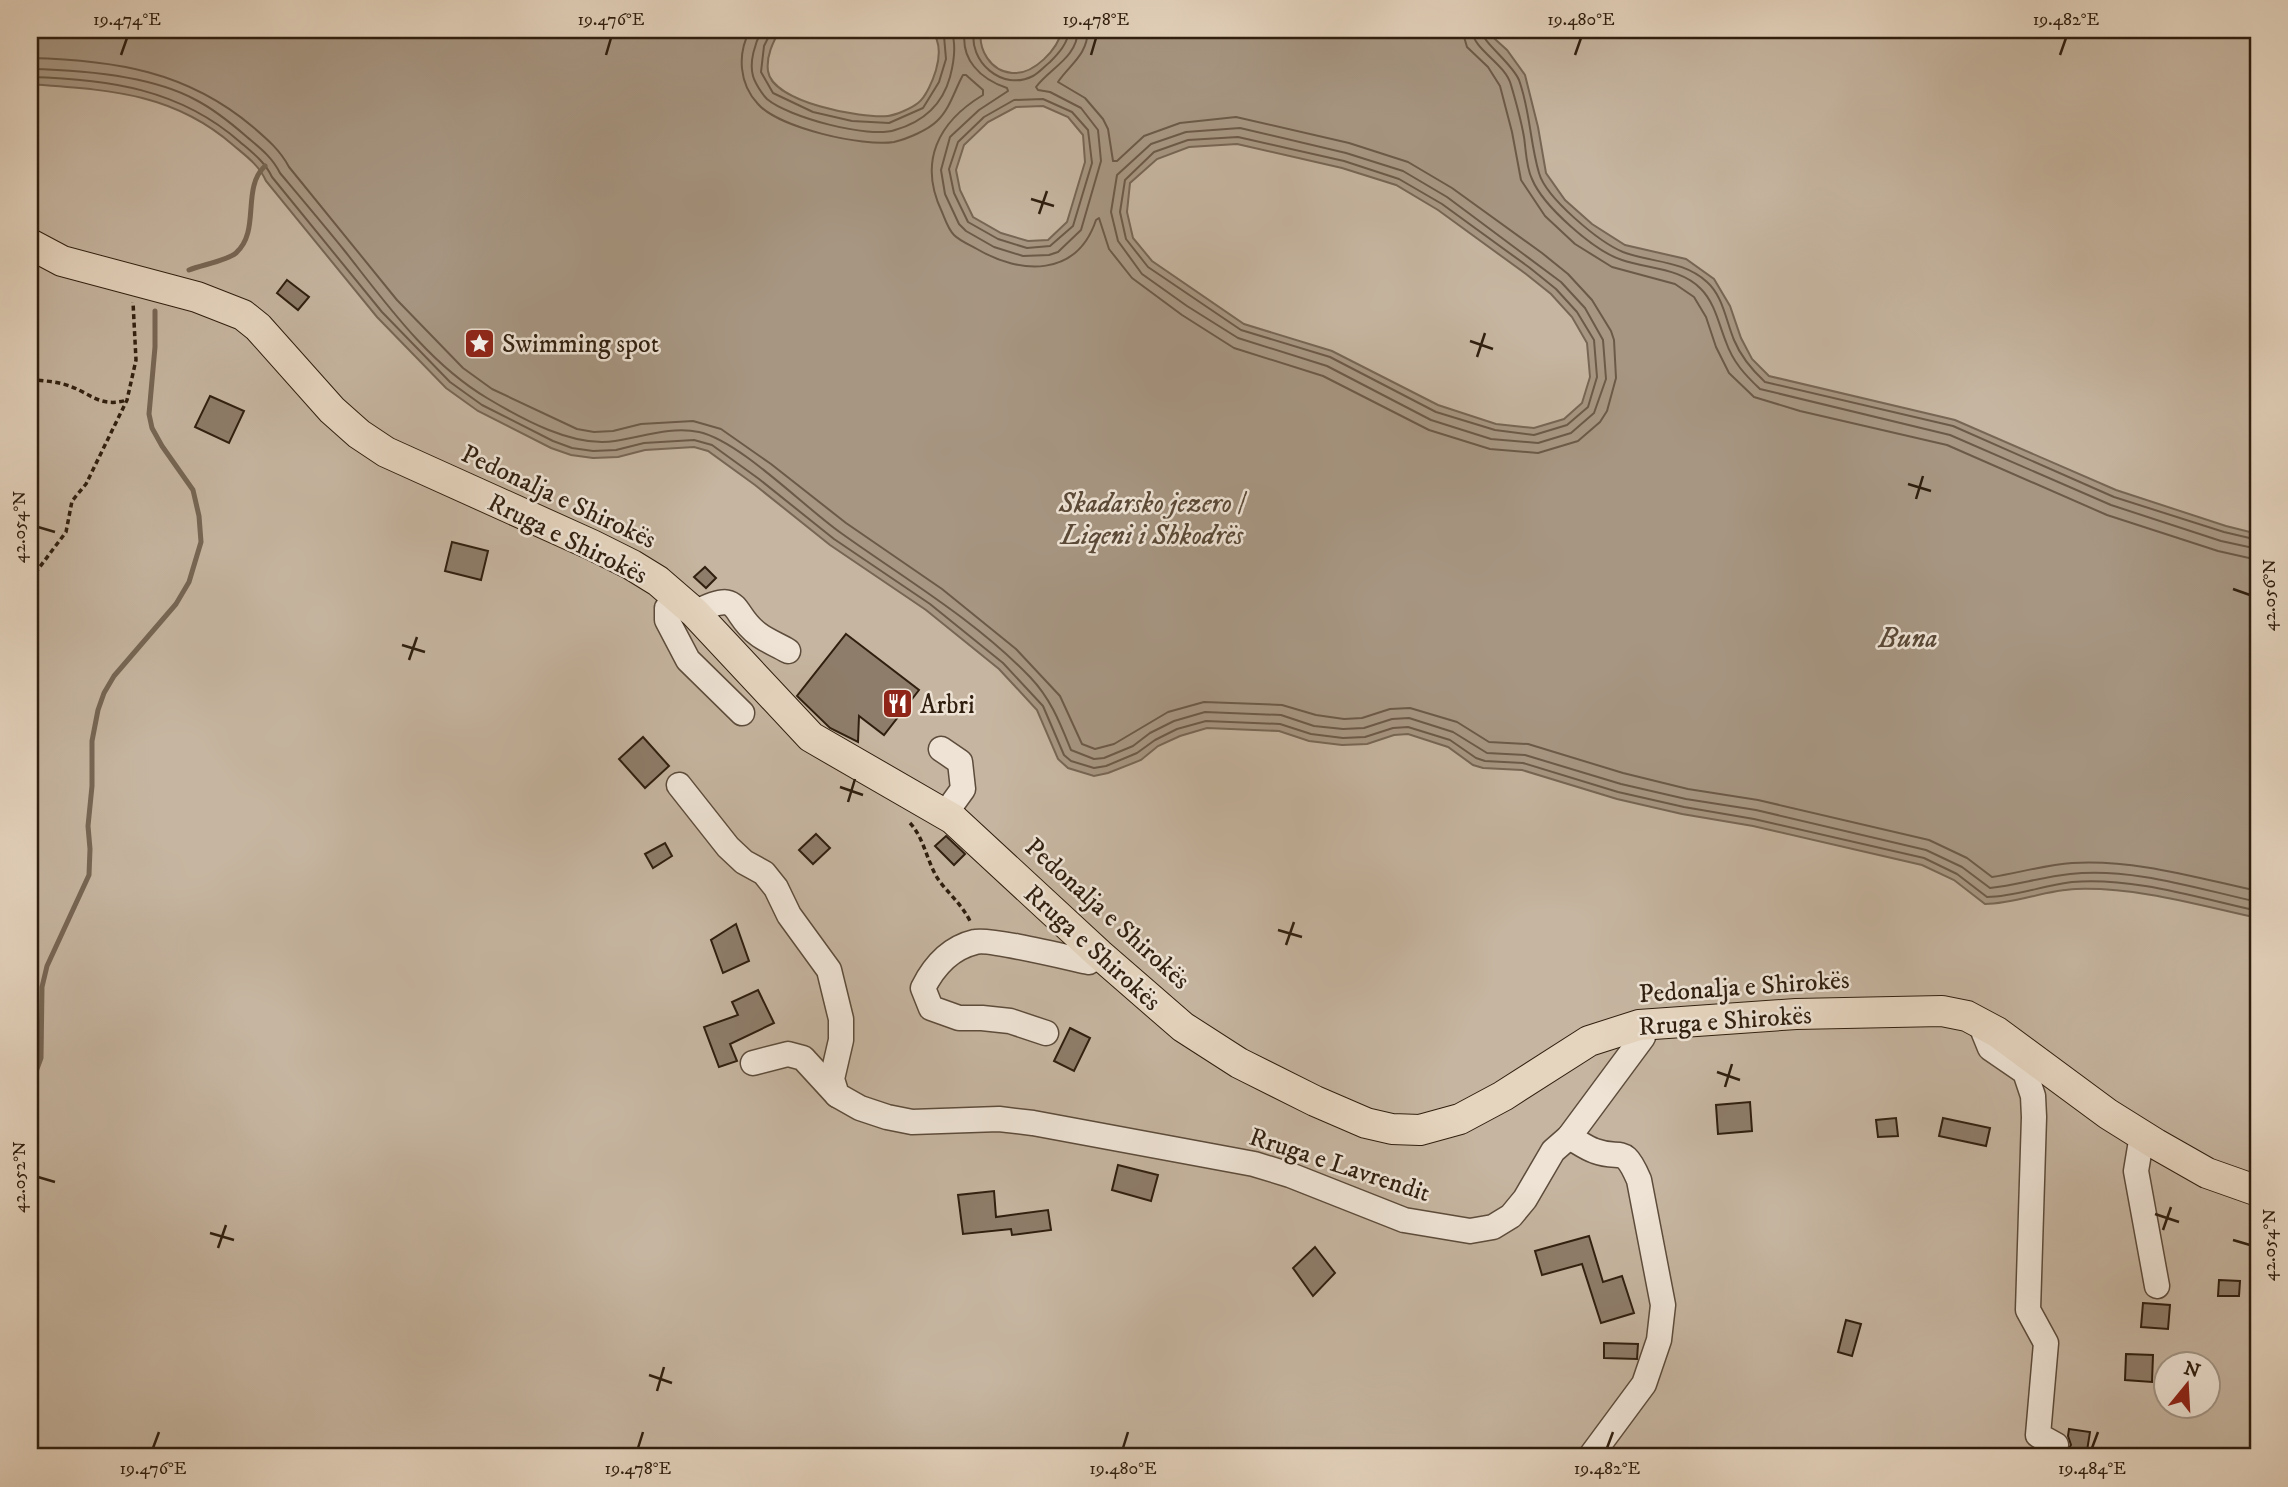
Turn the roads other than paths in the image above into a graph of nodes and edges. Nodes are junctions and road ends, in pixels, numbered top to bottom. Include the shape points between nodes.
1 (30, 244) edge
2 (686, 605) junction
3 (788, 650) dead end
4 (742, 713) dead end
5 (941, 749) dead end
6 (679, 785) dead end
7 (937, 808) junction
8 (1098, 954) junction
9 (1979, 1021) junction
10 (1642, 1024) junction
11 (1046, 1033) dead end
12 (753, 1063) dead end
13 (837, 1095) junction
14 (1569, 1137) junction
15 (2144, 1137) junction
16 (2258, 1191) edge
17 (2157, 1286) dead end
18 (2056, 1445) dead end
19 (1590, 1457) edge

1 - 2 main road, Rruga e Shirokës via 62,261 197,297 243,315 332,410 386,452 632,565
2 - 3 street via 735,605 756,633
2 - 4 street via 667,608 667,621 688,660
2 - 7 main road, Rruga e Shirokës via 811,737
5 - 7 street via 960,762 963,789
6 - 13 street via 728,847 764,873 829,970 841,1019 832,1079
7 - 8 main road, Rruga e Shirokës
8 - 10 main road, Rruga e Shirokës via 1211,1046 1345,1115 1392,1129 1420,1130 1460,1119 1589,1041
8 - 11 street via 1089,962 977,941 950,953 932,970 923,988 931,1008 960,1018 1010,1021
9 - 10 main road, Rruga e Shirokës via 1923,1010
9 - 15 main road, Rruga e Shirokës
9 - 18 street via 1990,1048 2025,1072 2033,1096 2028,1310 2046,1343 2038,1436
10 - 14 street, Rruga e Lavrendit via 1643,1037
12 - 13 street, Rruga e Lavrendit via 788,1055 803,1058
13 - 14 street, Rruga e Lavrendit via 860,1108 912,1122 1033,1122 1254,1164 1404,1220 1470,1231 1493,1227 1511,1216 1553,1151
14 - 19 street via 1596,1152 1622,1154 1632,1164 1663,1305 1659,1340 1644,1384
15 - 16 main road, Rruga e Shirokës via 2207,1172
15 - 17 street via 2136,1171

